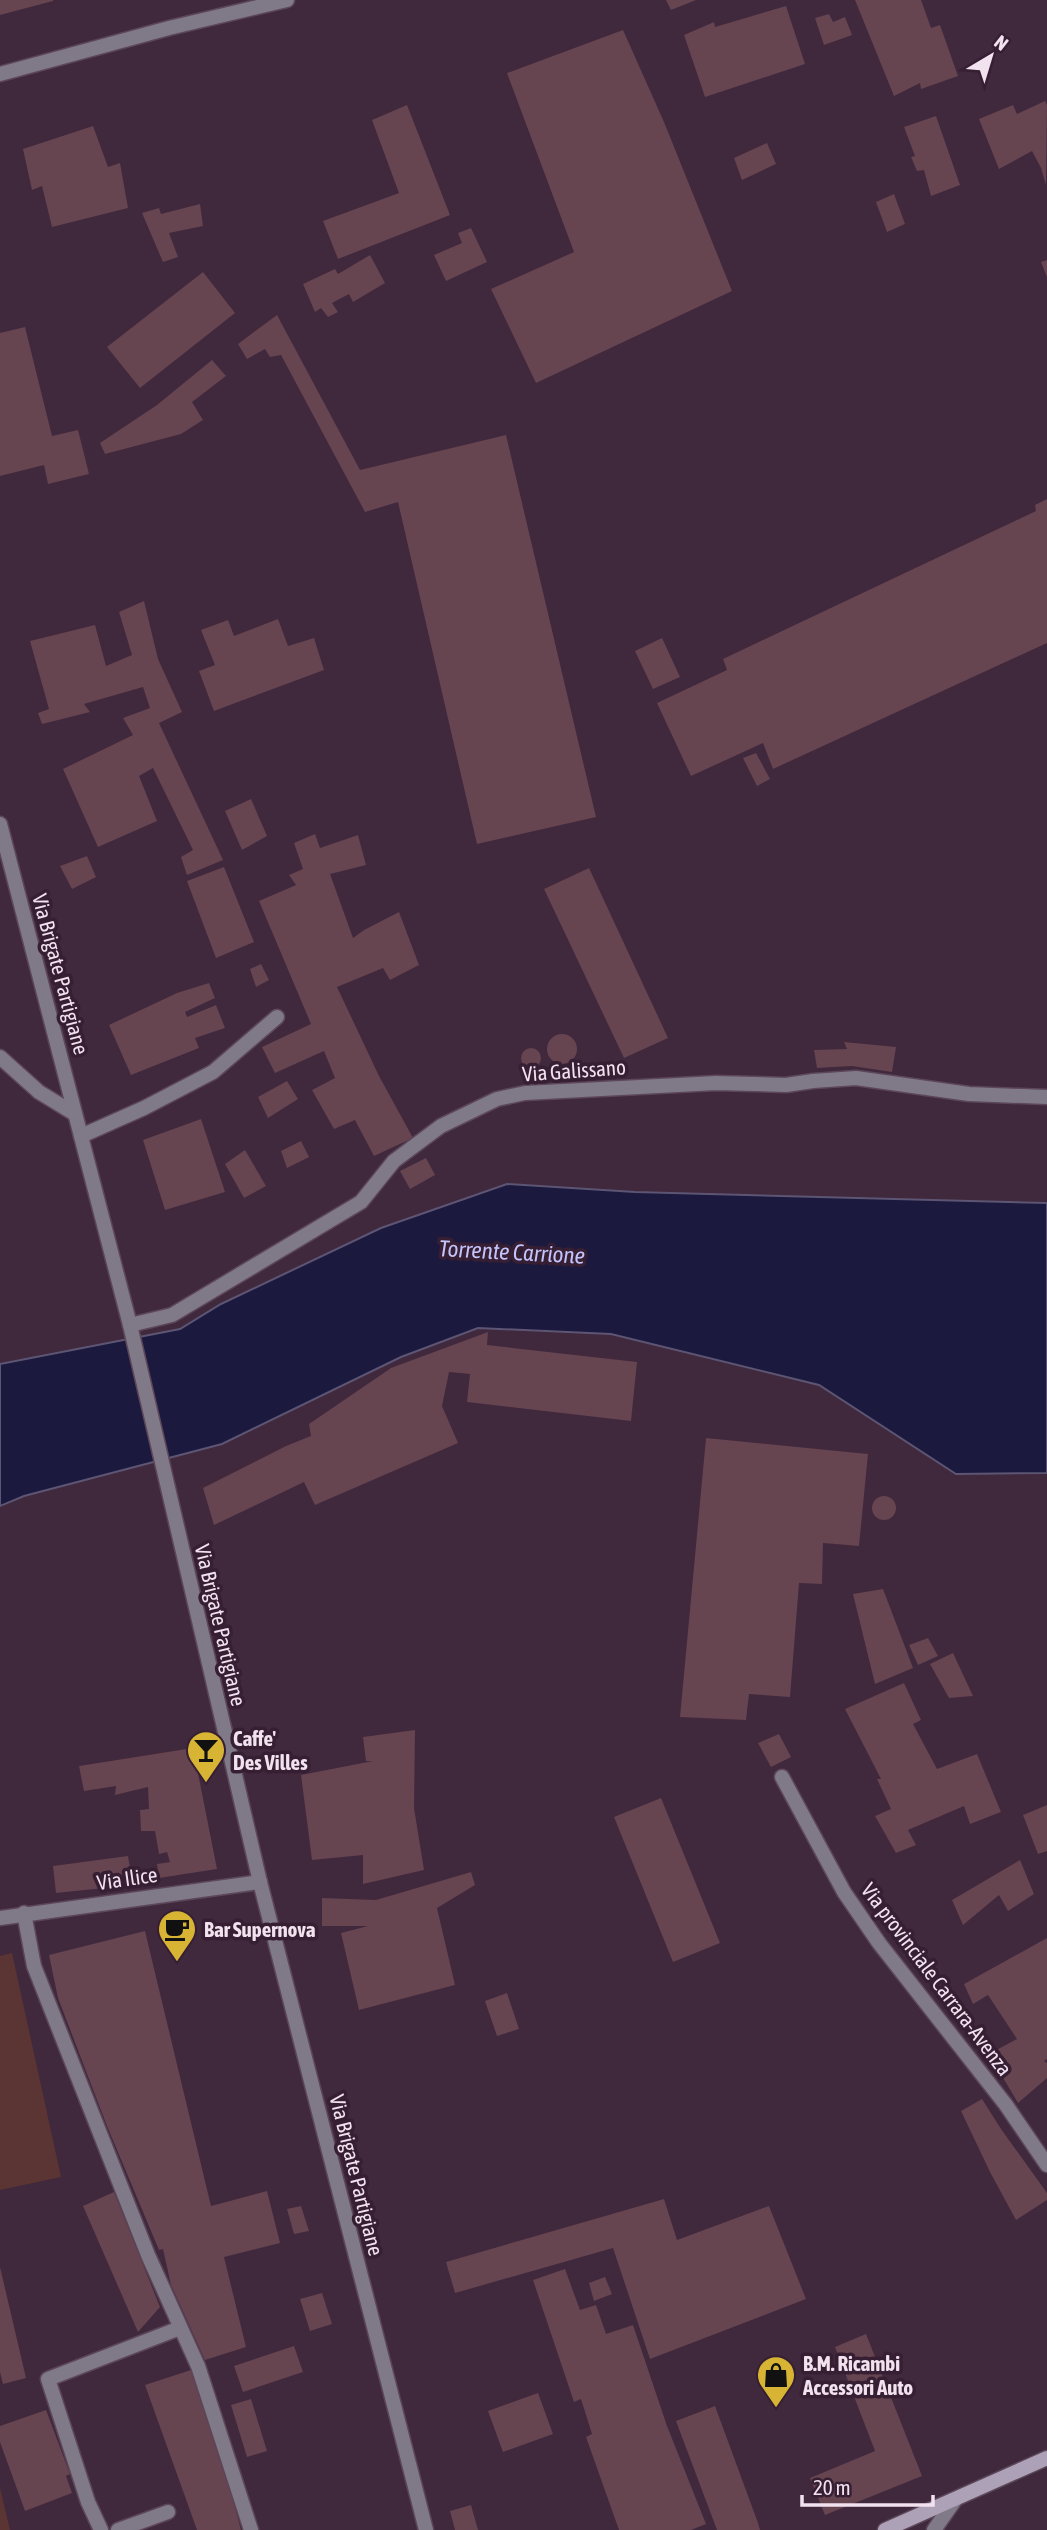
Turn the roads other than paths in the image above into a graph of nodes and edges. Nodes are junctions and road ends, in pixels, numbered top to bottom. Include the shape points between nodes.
1 (287, 0) edge
2 (0, 74) edge
3 (0, 824) edge
4 (277, 1017) dead end
5 (0, 1057) edge
6 (1047, 1097) edge
7 (75, 1114) junction
8 (80, 1136) junction
9 (130, 1325) junction
10 (782, 1777) dead end
11 (260, 1882) junction
12 (24, 1913) junction
13 (0, 1918) edge
14 (1047, 2165) edge
15 (180, 2328) junction
16 (1047, 2458) edge
17 (954, 2500) junction
18 (168, 2512) dead end
19 (101, 2530) edge
20 (118, 2530) edge
21 (251, 2530) edge
22 (426, 2530) edge
23 (885, 2530) edge
24 (934, 2530) edge

1 - 2 street
3 - 7 street, Via Brigate Partigiane
4 - 8 street via 212,1072
5 - 7 street via 39,1092
6 - 9 street, Via Galissano via 969,1094 856,1079 524,1093 497,1099 441,1126 394,1161 361,1202 172,1315
7 - 8 street, Via Brigate Partigiane
8 - 9 street, Via Brigate Partigiane
9 - 11 street, Via Brigate Partigiane
10 - 14 street, Via provinciale Carrara-Avenza via 844,1892
11 - 12 street, Via Ilice
11 - 22 street, Via Brigate Partigiane
12 - 13 street, Via Ilice
12 - 15 street via 34,1966
15 - 19 street via 48,2379
15 - 21 street via 210,2399
16 - 17 main road
17 - 23 main road
17 - 24 street
18 - 20 street

